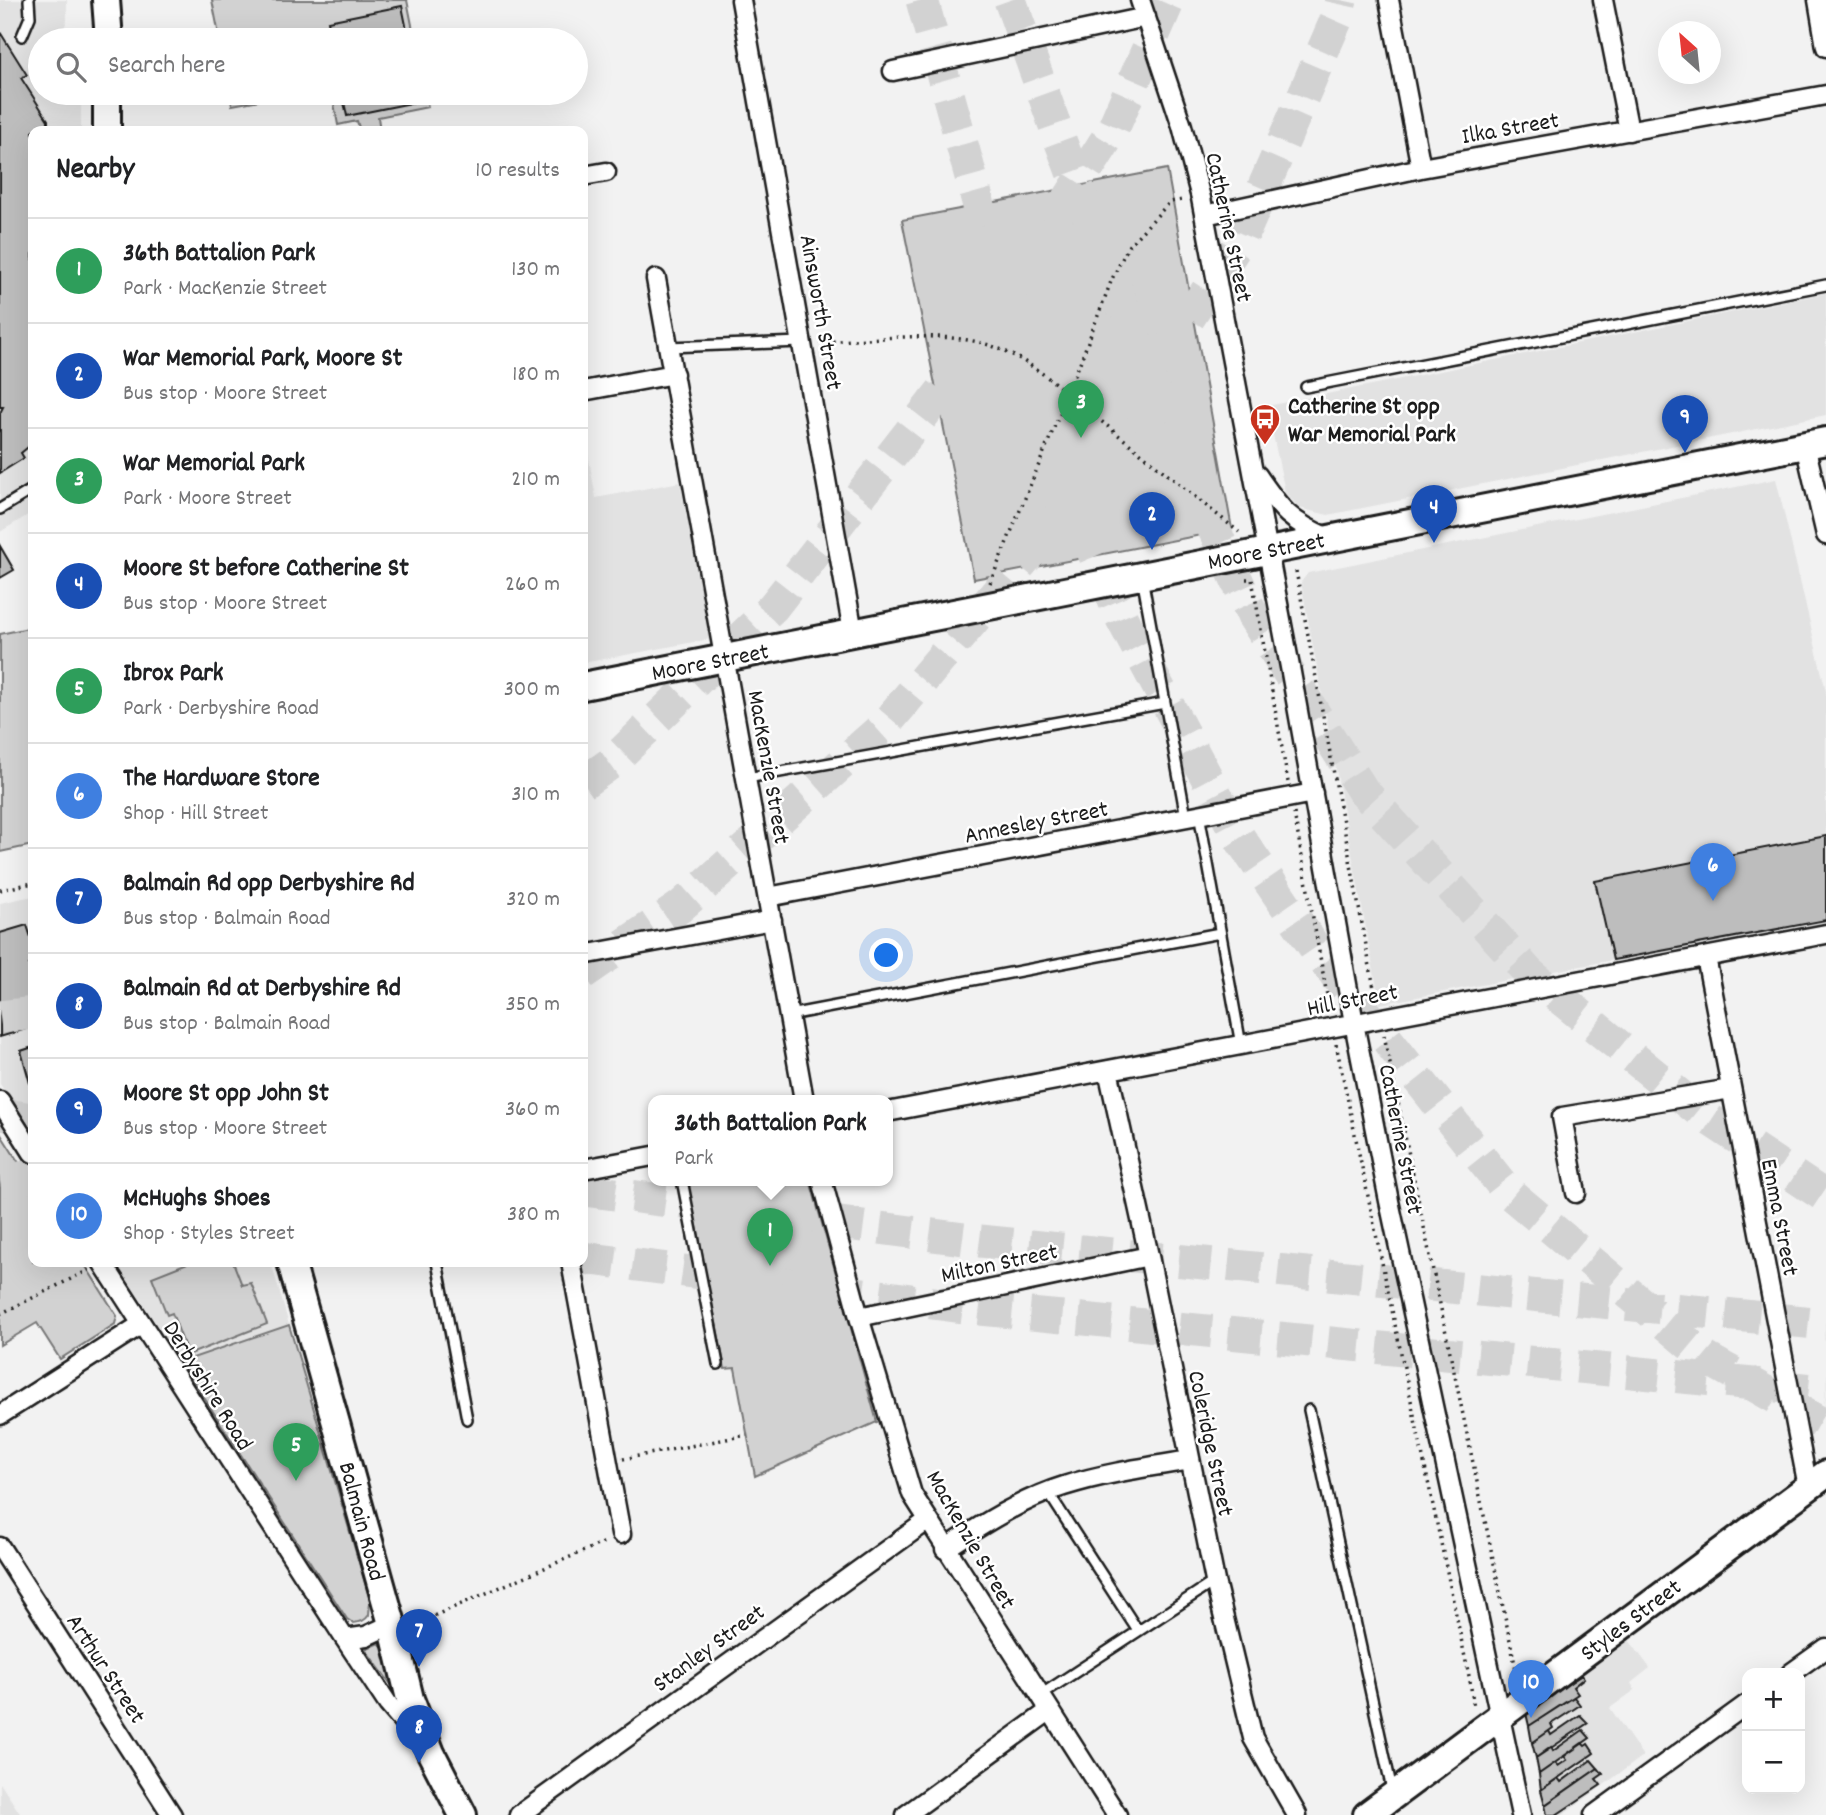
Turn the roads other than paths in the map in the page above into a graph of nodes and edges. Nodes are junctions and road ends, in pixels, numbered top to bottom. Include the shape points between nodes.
1 (29, 0) edge
2 (106, 0) edge
3 (741, 0) edge
4 (1389, 0) edge
5 (1603, 0) edge
6 (1818, 0) edge
7 (1143, 8) edge
8 (108, 28) edge
9 (22, 36) dead end
10 (1826, 47) edge
11 (893, 71) dead end
12 (1826, 95) edge
13 (107, 105) edge
14 (107, 126) edge
15 (1629, 131) junction
16 (1421, 168) junction
17 (606, 172) dead end
18 (588, 175) edge
19 (1205, 215) junction
20 (656, 279) dead end
21 (1826, 285) edge
22 (802, 342) junction
23 (668, 347) junction
24 (674, 374) junction
25 (1306, 387) dead end
26 (588, 390) edge
27 (1815, 443) edge
28 (1253, 470) junction
29 (28, 491) edge
30 (0, 509) edge
31 (1826, 535) edge
32 (1328, 538) junction
33 (1268, 550) junction
34 (1142, 575) junction
35 (853, 632) junction
36 (725, 657) junction
37 (588, 685) edge
38 (1165, 703) junction
39 (747, 778) junction
40 (1313, 793) junction
41 (1193, 816) junction
42 (768, 897) junction
43 (772, 920) junction
44 (1220, 933) junction
45 (1826, 934) edge
46 (588, 954) edge
47 (1706, 957) junction
48 (789, 1015) junction
49 (1354, 1023) junction
50 (1241, 1045) junction
51 (1108, 1070) junction
52 (1731, 1089) junction
53 (803, 1095) edge
54 (0, 1101) edge
55 (893, 1111) edge
56 (28, 1145) edge
57 (648, 1157) edge
58 (588, 1168) edge
59 (683, 1186) edge
60 (824, 1186) edge
61 (1576, 1193) dead end
62 (1149, 1256) junction
63 (99, 1267) edge
64 (293, 1267) edge
65 (438, 1267) edge
66 (571, 1267) edge
67 (859, 1317) junction
68 (142, 1324) junction
69 (718, 1364) dead end
70 (1309, 1410) dead end
71 (0, 1415) edge
72 (467, 1419) dead end
73 (1190, 1460) junction
74 (1817, 1481) edge
75 (1048, 1492) junction
76 (927, 1521) junction
77 (621, 1534) road end
78 (0, 1547) edge
79 (945, 1549) junction
80 (1215, 1581) junction
81 (402, 1624) junction
82 (1138, 1631) junction
83 (345, 1639) junction
84 (1826, 1648) edge
85 (1798, 1668) edge
86 (1039, 1696) junction
87 (1742, 1708) edge
88 (1049, 1711) junction
89 (1500, 1716) junction
90 (430, 1753) junction
91 (1394, 1795) junction
92 (172, 1815) edge
93 (462, 1815) edge
94 (519, 1815) edge
95 (906, 1815) edge
96 (1117, 1815) edge
97 (1297, 1815) edge
98 (1367, 1815) edge
99 (1521, 1815) edge
100 (1594, 1815) edge

1 - 9 lane via 30,17
2 - 8 main road
3 - 22 street, Ainsworth Street
4 - 16 street
5 - 15 street
6 - 10 street
7 - 11 street
7 - 19 street, Catherine Street via 1182,126
12 - 15 street, Ilka Street
13 - 14 main road
15 - 16 street, Ilka Street
16 - 19 street, Ilka Street
17 - 18 street
19 - 28 street, Catherine Street
20 - 23 street, MacKenzie Street
21 - 25 lane
22 - 23 lane
22 - 35 street, Ainsworth Street
23 - 24 street, MacKenzie Street
24 - 26 street
24 - 36 street, MacKenzie Street
27 - 31 street
27 - 32 main road, Moore Street
28 - 32 street, Catherine Street via 1284,513
28 - 33 street, Catherine Street
29 - 30 lane
32 - 33 main road, Moore Street
33 - 34 main road, Moore Street
33 - 40 street, Catherine Street
34 - 35 main road, Moore Street
34 - 38 lane
35 - 36 main road, Moore Street
36 - 37 main road, Moore Street
36 - 39 street, MacKenzie Street
38 - 39 lane
38 - 41 lane
39 - 42 street, MacKenzie Street
40 - 41 street, Annesley Street
40 - 49 street, Catherine Street
41 - 42 street, Annesley Street
41 - 44 lane
42 - 43 street, MacKenzie Street
43 - 46 street
43 - 48 street, MacKenzie Street
44 - 48 lane
44 - 50 lane
45 - 47 street, Hill Street
47 - 49 street, Hill Street
47 - 52 street, Emma Street
48 - 53 street, MacKenzie Street
49 - 50 street, Hill Street
49 - 89 street, Catherine Street
50 - 51 street, Hill Street
51 - 55 street, Hill Street
51 - 62 street, Coleridge Street
52 - 61 street via 1562,1118
52 - 74 street, Emma Street
54 - 56 street
57 - 58 street
59 - 69 lane
60 - 67 street, MacKenzie Street
62 - 67 street, Milton Street
62 - 73 street, Coleridge Street
63 - 68 street, Derbyshire Road
64 - 81 main road, Balmain Road
65 - 72 lane
66 - 77 street
67 - 76 street, MacKenzie Street via 912,1494
68 - 71 street
68 - 83 street, Derbyshire Road
70 - 91 lane
73 - 75 street via 1122,1471
73 - 80 street, Coleridge Street
74 - 89 main road, Styles Street
75 - 79 street
75 - 82 lane
76 - 79 street, MacKenzie Street
76 - 94 street, Stanley Street
78 - 92 street, Arthur Street
79 - 86 street, MacKenzie Street
80 - 82 lane
80 - 97 street, Coleridge Street via 1253,1738
81 - 83 street
81 - 90 main road, Balmain Road via 410,1699
82 - 86 lane
83 - 90 street, Derbyshire Road via 388,1704
84 - 85 street
86 - 88 street, MacKenzie Street
87 - 100 street
88 - 95 street
88 - 96 street, MacKenzie Street
89 - 91 main road, Styles Street
89 - 99 street, Catherine Street
90 - 93 main road, Balmain Road
91 - 98 main road, Styles Street

